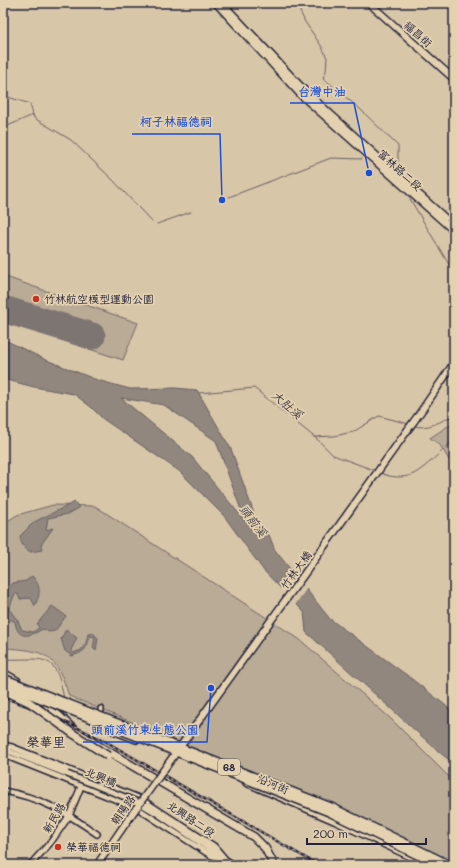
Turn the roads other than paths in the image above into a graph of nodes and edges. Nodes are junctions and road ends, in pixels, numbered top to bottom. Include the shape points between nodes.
1 (216, 3) edge
2 (222, 3) edge
3 (369, 3) edge
4 (275, 63) junction
5 (454, 79) edge
6 (387, 169) junction
7 (454, 226) edge
8 (454, 231) edge
9 (454, 363) edge
10 (3, 673) edge
11 (3, 678) edge
12 (3, 684) edge
13 (3, 690) edge
14 (101, 708) dead end
15 (3, 745) edge
16 (3, 749) edge
17 (3, 753) edge
18 (85, 776) junction
19 (81, 785) junction
20 (151, 787) joint
21 (167, 788) junction
22 (3, 791) edge
23 (139, 804) junction
24 (69, 816) junction
25 (97, 834) dead end
26 (226, 860) junction
27 (30, 865) edge
28 (97, 865) edge
29 (234, 865) edge
30 (270, 865) edge
31 (274, 865) edge
32 (427, 865) edge
33 (438, 865) edge
34 (450, 865) edge

1 - 4 main road, 富林路二段
2 - 4 main road, 富林路二段
3 - 5 main road, 福昌街
4 - 6 main road, 富林路二段
6 - 7 main road, 富林路二段
6 - 8 main road, 富林路二段
9 - 20 main road, 竹林大橋, bridge
10 - 21 highway, bridge via 33,692 86,738
11 - 34 highway, 68, bridge via 331,806
12 - 33 highway, 68, bridge via 329,812
13 - 21 highway, bridge via 29,702 89,745
14 - 32 street, 沿河街 via 100,718 103,727 223,773
15 - 18 street
16 - 23 street, 北興橋, bridge
17 - 19 street
18 - 19 street, 新民路
18 - 23 street
19 - 23 street
19 - 24 street, 新民路
20 - 23 main road, 朝陽路, bridge
21 - 30 highway via 252,840 263,850
21 - 31 highway via 254,837 266,848
22 - 24 street via 36,799
23 - 26 street, 北興橋
23 - 26 street, 北興路二段 via 210,855
23 - 26 street, 北興路二段 via 214,846
23 - 28 main road, 朝陽路, bridge
24 - 25 street
24 - 27 street, 新民路 via 51,842
26 - 29 street, 北興路二段

